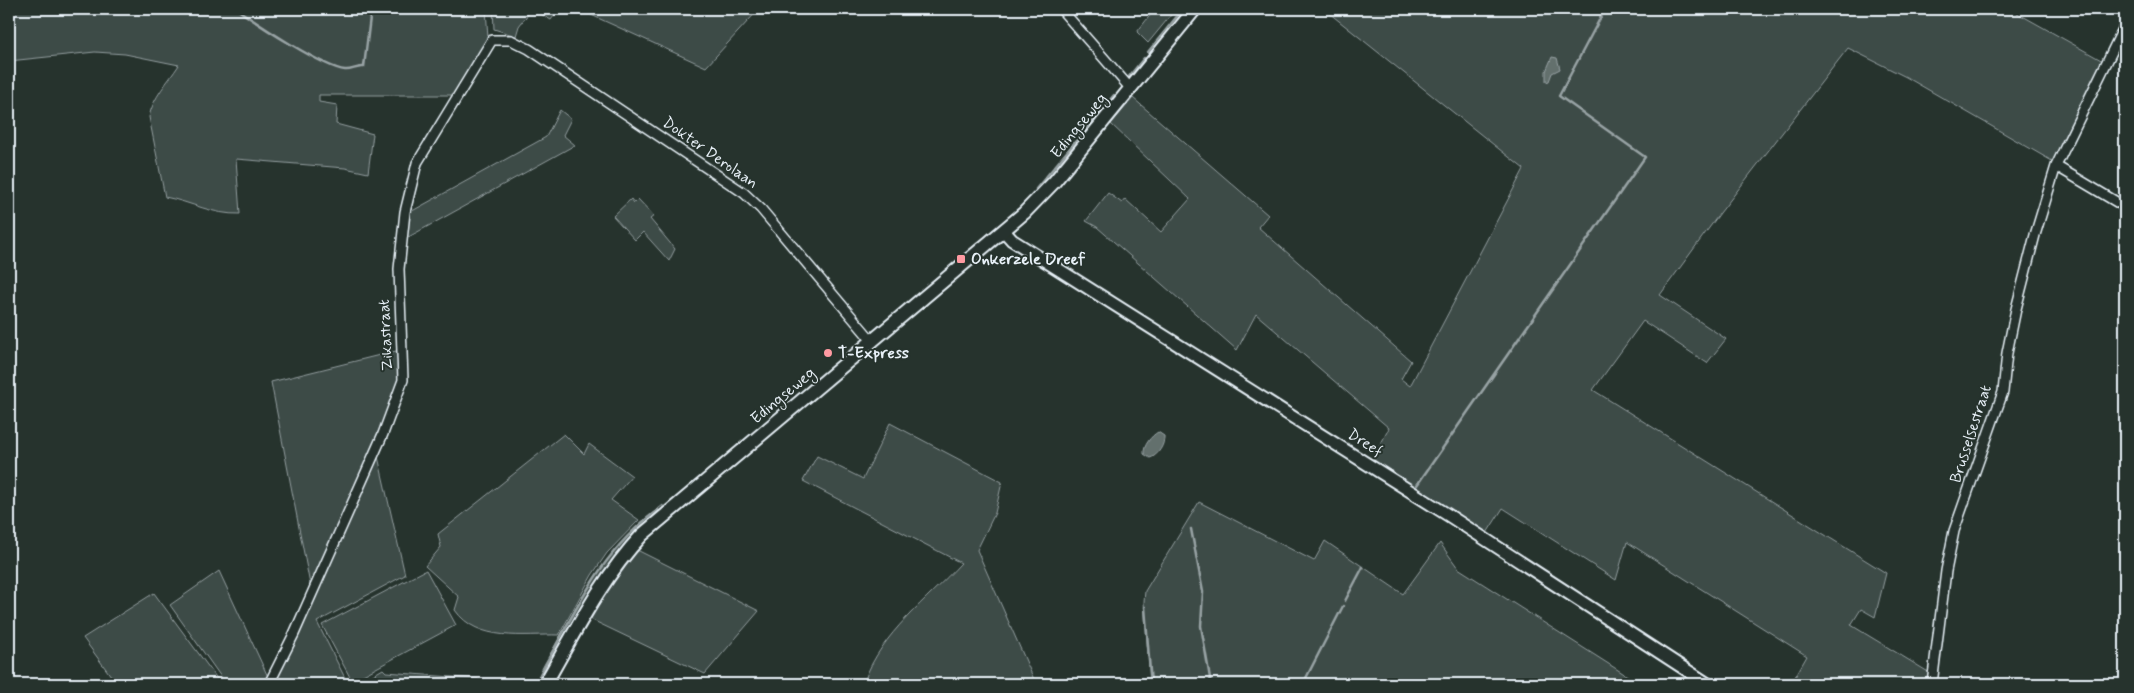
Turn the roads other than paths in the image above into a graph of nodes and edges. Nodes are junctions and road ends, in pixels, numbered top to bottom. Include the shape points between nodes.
1 (1060, 9) edge
2 (1195, 9) edge
3 (2125, 25) edge
4 (492, 40) joint
5 (1130, 88) junction
6 (2056, 166) junction
7 (2125, 206) edge
8 (1004, 231) junction
9 (872, 342) junction
10 (269, 684) edge
11 (545, 684) edge
12 (1708, 684) edge
13 (1932, 684) edge

1 - 5 street, Edingseweg
2 - 5 main road, Edingseweg
3 - 6 street, Brusselsestraat
4 - 9 street, Dokter Derolaan via 511,40 530,49 744,193
4 - 10 street, Zikastraat via 417,163 404,212 399,269 403,380 379,442
5 - 8 main road, Edingseweg via 1054,182
6 - 7 street
6 - 13 street, Brusselsestraat via 2016,309 2003,392 1954,531
8 - 9 main road, Edingseweg
8 - 12 street, Dreef via 1012,240 1440,510
9 - 11 main road, Edingseweg via 642,535 603,582

